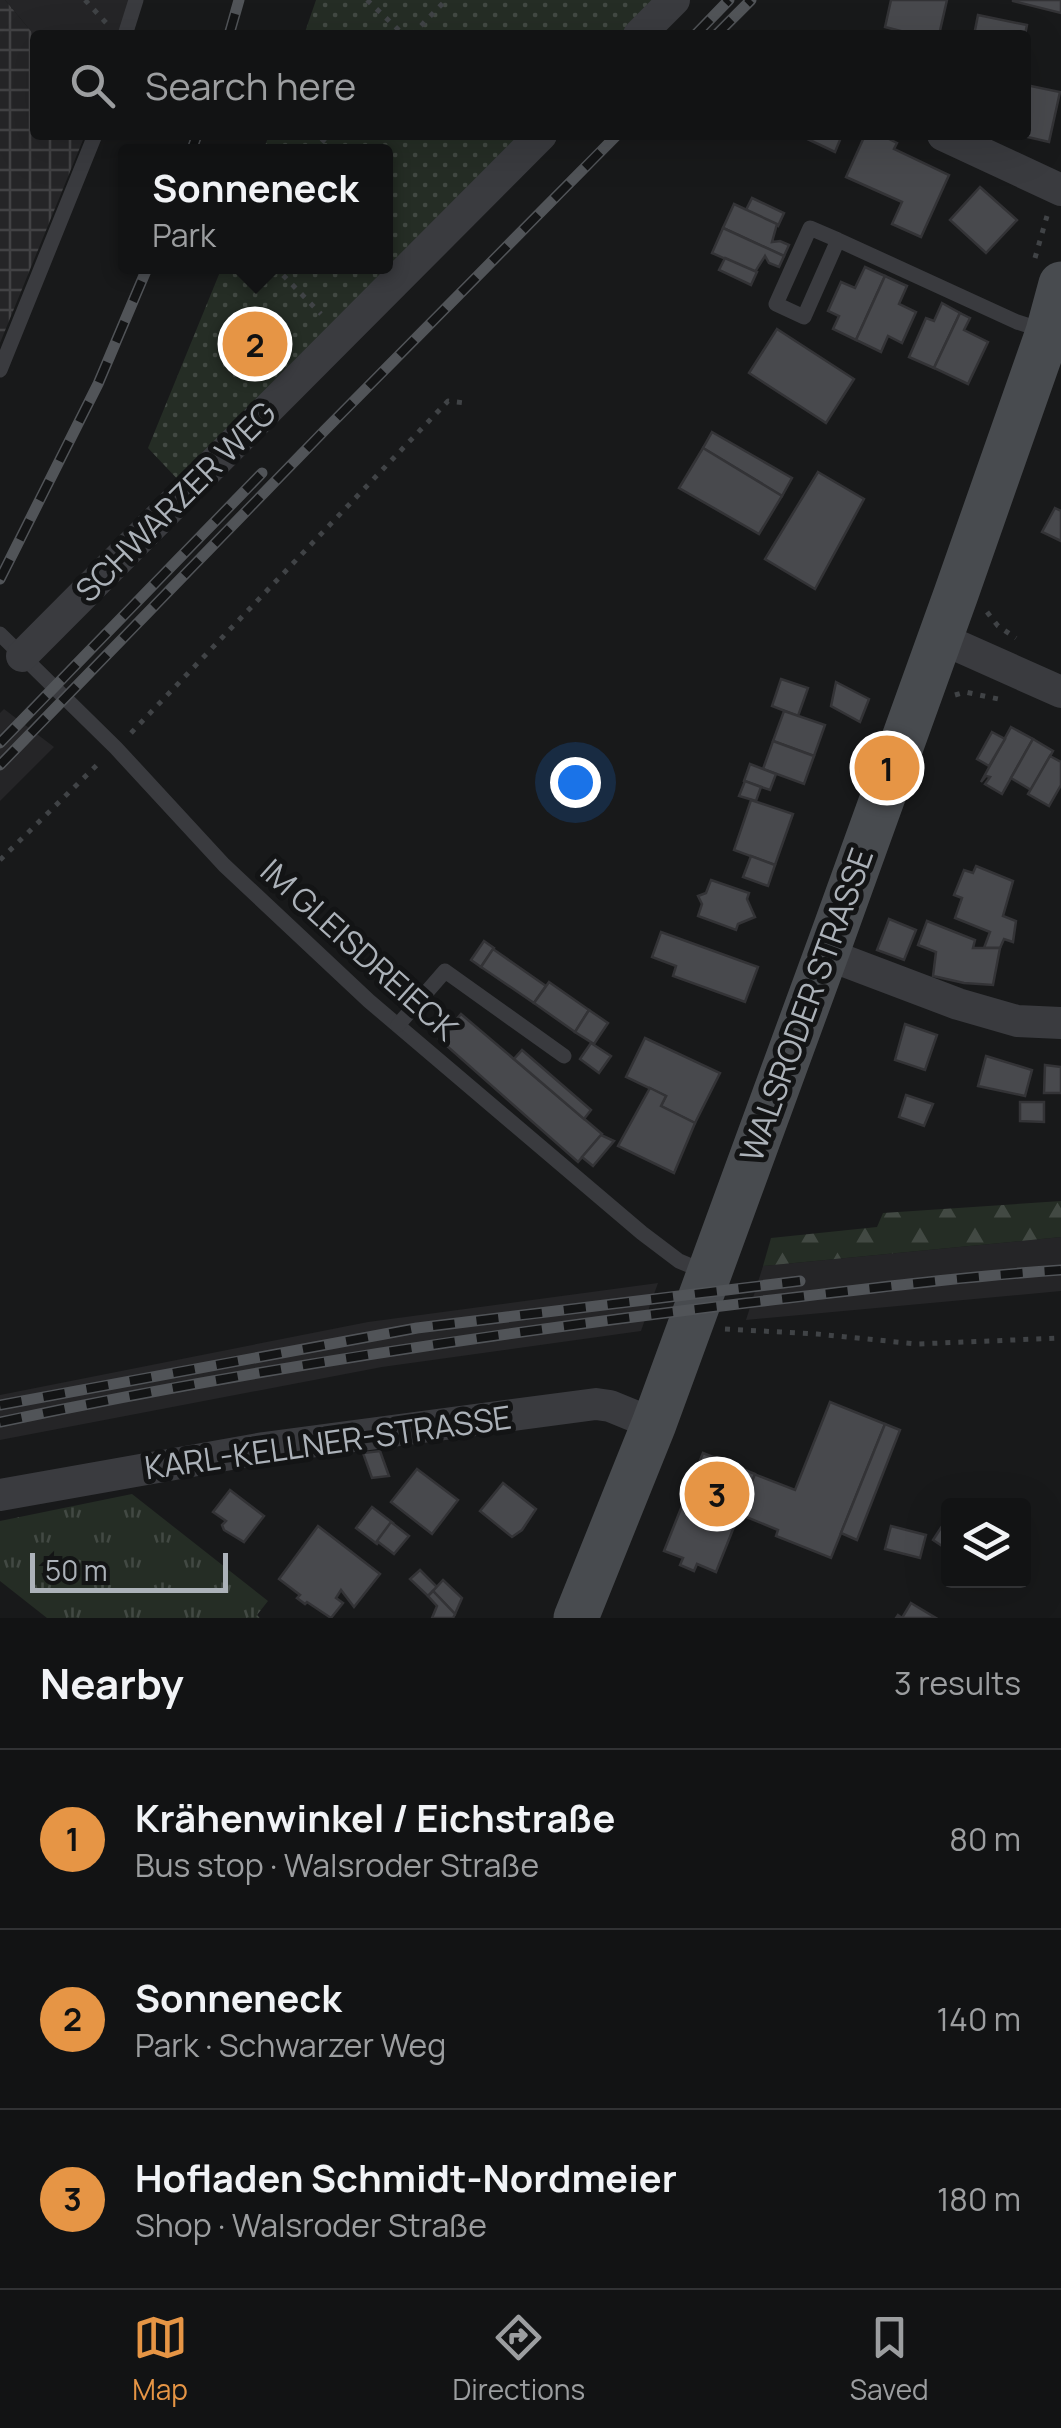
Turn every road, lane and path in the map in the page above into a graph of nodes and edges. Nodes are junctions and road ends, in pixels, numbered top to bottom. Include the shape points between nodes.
1 (85, 0) edge
2 (136, 0) edge
3 (368, 0) edge
4 (446, 0) edge
5 (674, 0) edge
6 (113, 30) edge
7 (127, 30) edge
8 (399, 30) edge
9 (417, 30) edge
10 (645, 30) edge
11 (93, 140) edge
12 (536, 140) edge
13 (954, 140) edge
14 (1061, 190) edge
15 (838, 240) junction
16 (282, 274) edge
17 (1061, 284) edge
18 (1048, 332) junction
19 (342, 336) junction
20 (0, 370) edge
21 (465, 402) dead end
22 (940, 638) junction
23 (11, 645) edge
24 (1061, 692) edge
25 (116, 748) junction
26 (0, 860) edge
27 (826, 954) junction
28 (1061, 1022) edge
29 (398, 1024) junction
30 (564, 1056) dead end
31 (709, 1274) junction
32 (691, 1322) junction
33 (1061, 1338) edge
34 (654, 1424) junction
35 (0, 1495) edge
36 (576, 1618) edge

1 - 6 path
2 - 7 lane
3 - 8 path
4 - 9 path
5 - 10 street
11 - 20 lane
12 - 19 street, SCHWARZER WEG
13 - 14 street
15 - 15 lane via 804,317 776,304 810,228
15 - 18 lane
16 - 19 path
17 - 18 street, WALSRODER STRASSE
18 - 22 street, WALSRODER STRASSE
19 - 23 street, SCHWARZER WEG
21 - 25 path via 448,400
22 - 24 street
22 - 27 street, WALSRODER STRASSE
23 - 25 lane, IM GLEISDREIECK
25 - 26 path
25 - 29 lane, IM GLEISDREIECK via 224,865
27 - 28 street via 1016,1021
27 - 31 street, WALSRODER STRASSE
29 - 30 lane via 444,971
29 - 31 lane, IM GLEISDREIECK via 642,1233
31 - 32 street, WALSRODER STRASSE
32 - 33 path via 917,1344
32 - 34 street, WALSRODER STRASSE
34 - 35 street, KARL-KELLNER-STRASSE via 596,1404 264,1448
34 - 36 street, WALSRODER STRASSE

